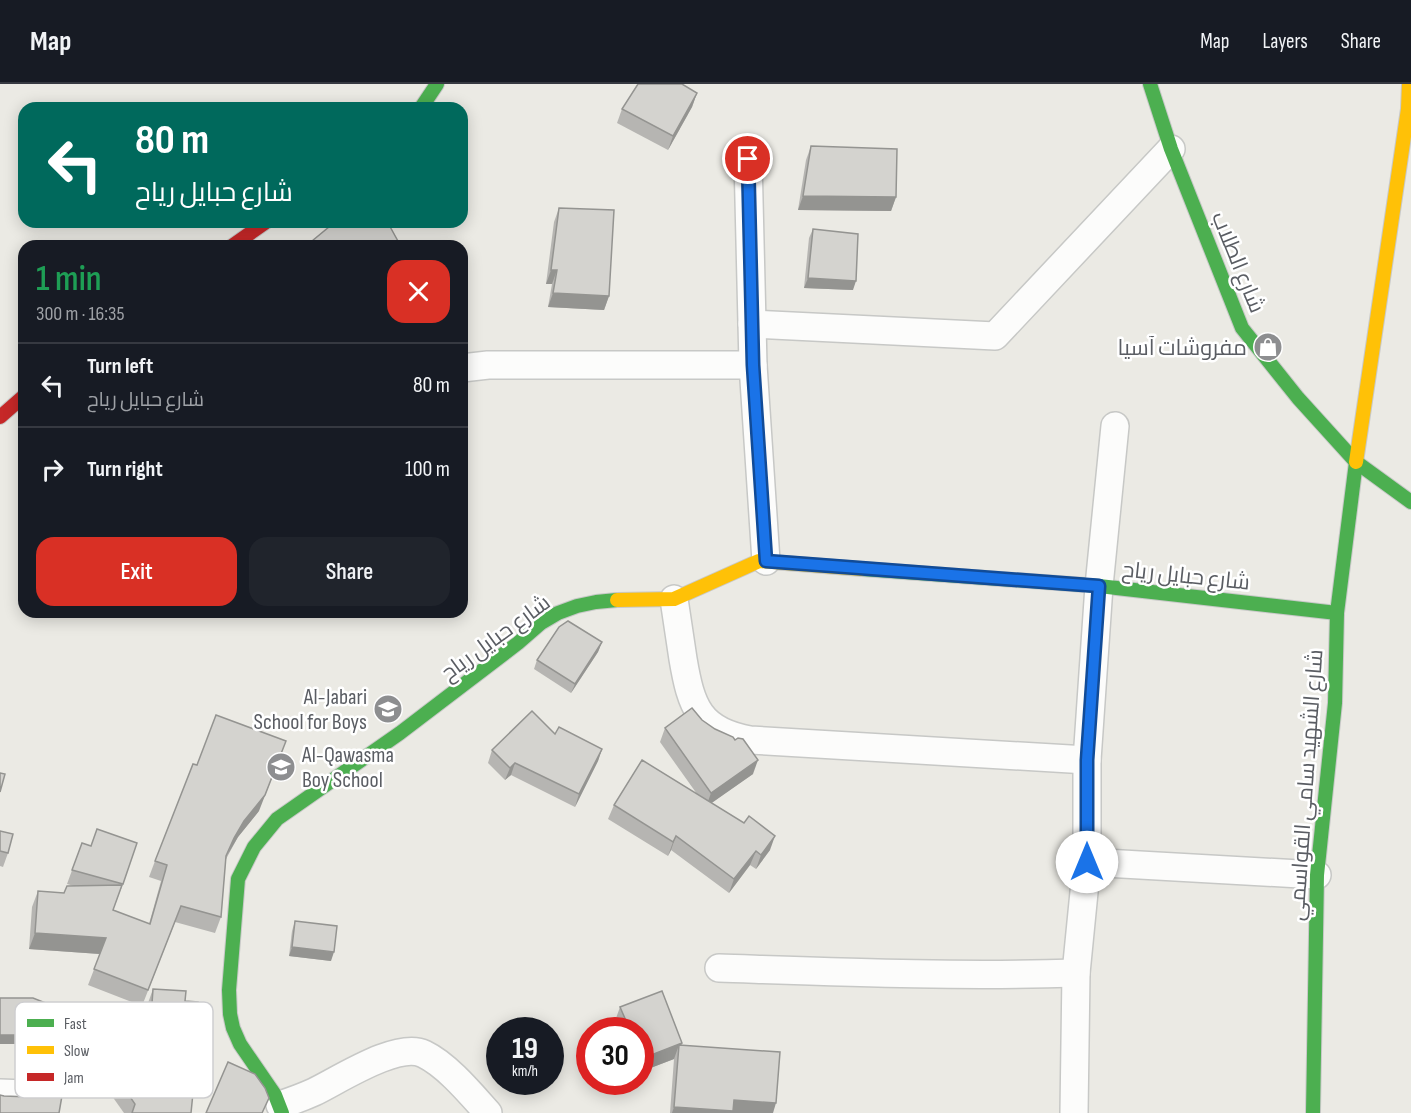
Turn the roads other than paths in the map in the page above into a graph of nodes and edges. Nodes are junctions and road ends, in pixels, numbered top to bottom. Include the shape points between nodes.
1 (437, 84) edge
2 (1150, 84) edge
3 (1409, 84) edge
4 (425, 102) edge
5 (1171, 149) junction
6 (748, 159) dead end
7 (258, 228) edge
8 (240, 240) edge
9 (752, 324) junction
10 (753, 365) junction
11 (468, 367) edge
12 (18, 401) edge
13 (0, 417) edge
14 (1115, 426) dead end
15 (1356, 462) junction
16 (1411, 502) edge
17 (766, 561) junction
18 (1099, 586) junction
19 (674, 599) junction
20 (1337, 613) junction
21 (1087, 760) junction
22 (1087, 862) junction
23 (1317, 875) junction
24 (719, 968) dead end
25 (1076, 973) junction
26 (281, 1109) edge
27 (488, 1113) edge
28 (1074, 1113) edge
29 (1313, 1113) edge

1 - 4 street
2 - 5 street, شارع الطلاب
3 - 15 street, شارع الشهيد سامي القواسمي
5 - 9 street via 994,336
5 - 15 street, شارع الطلاب via 1242,328
6 - 9 street
7 - 8 street
9 - 10 street
10 - 11 street
10 - 17 street
12 - 13 street
14 - 18 street
15 - 16 street, شارع الطلاب
15 - 20 street, شارع الشهيد سامي القواسمي
17 - 18 street, شارع حبايل رياح
17 - 19 street, شارع حبايل رياح
18 - 20 street, شارع حبايل رياح
18 - 21 street
19 - 21 street via 687,683 694,703 710,724 728,735 750,740
19 - 26 street, شارع حبايل رياح via 596,602 577,606 541,623 264,832 238,879 229,990 233,1028
20 - 23 street, شارع الشهيد سامي القواسمي via 1335,703
21 - 22 street
22 - 23 street
22 - 25 street
23 - 29 street, شارع الشهيد سامي القواسمي
24 - 25 street via 912,974
25 - 28 street
26 - 27 street via 385,1056 422,1052 437,1061

